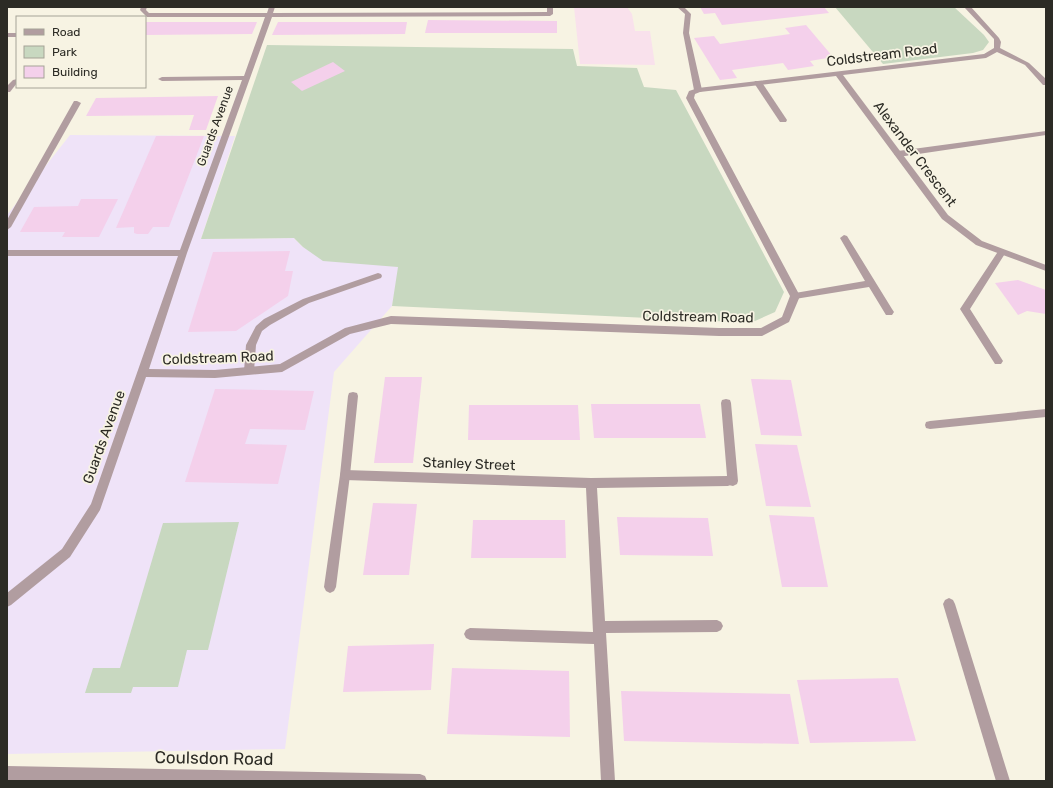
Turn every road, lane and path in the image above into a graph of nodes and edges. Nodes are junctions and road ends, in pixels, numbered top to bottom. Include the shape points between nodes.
1 (144, 7) edge
2 (550, 7) edge
3 (680, 7) edge
4 (967, 7) edge
5 (271, 11) edge
6 (997, 49) junction
7 (838, 74) junction
8 (247, 78) junction
9 (162, 79) dead end
10 (15, 81) dead end
11 (758, 83) junction
12 (1046, 83) edge
13 (7, 90) edge
14 (698, 90) junction
15 (76, 103) dead end
16 (783, 120) dead end
17 (1046, 133) edge
18 (898, 154) junction
19 (7, 227) edge
20 (844, 238) dead end
21 (7, 252) edge
22 (1002, 252) junction
23 (183, 253) junction
24 (1046, 268) edge
25 (378, 276) dead end
26 (871, 283) junction
27 (795, 296) junction
28 (889, 312) dead end
29 (998, 361) dead end
30 (249, 371) junction
31 (143, 373) junction
32 (353, 396) dead end
33 (726, 403) dead end
34 (1046, 413) edge
35 (930, 425) dead end
36 (345, 476) junction
37 (592, 483) junction
38 (330, 587) dead end
39 (7, 601) edge
40 (949, 604) dead end
41 (717, 626) dead end
42 (600, 633) junction
43 (470, 634) dead end
44 (7, 772) edge
45 (68, 777) edge
46 (420, 781) edge
47 (608, 781) edge
48 (1003, 781) edge

1 - 5 street via 147,15
2 - 5 street via 550,14
3 - 14 street via 688,14 686,33
4 - 6 street via 997,39
5 - 8 street, Guards Avenue
6 - 7 street, Coldstream Road via 986,56
6 - 12 street via 1028,64
7 - 11 street, Coldstream Road
7 - 18 street, Alexander Crescent
8 - 9 street
8 - 23 street, Guards Avenue
10 - 13 street
11 - 14 street, Coldstream Road
11 - 16 street
14 - 27 street via 692,93 690,98
15 - 19 street
17 - 18 street
18 - 22 street, Alexander Crescent via 945,217 979,243
20 - 26 street
21 - 23 street
22 - 24 street, Alexander Crescent
22 - 29 street via 964,309
23 - 31 street, Guards Avenue
25 - 30 street via 306,301 267,322 251,345
26 - 27 street
26 - 28 street
27 - 30 street, Coldstream Road via 786,319 762,332 391,320 348,331 317,346 282,368
30 - 31 street, Coldstream Road via 215,374
31 - 39 street, Guards Avenue via 96,506 66,554
32 - 36 street
33 - 37 street, Stanley Street via 733,481
34 - 35 street
36 - 37 street, Stanley Street
36 - 38 street
37 - 42 street
40 - 48 street
41 - 42 street
42 - 43 street
42 - 47 street
44 - 45 street, Coulsdon Road
45 - 46 street, Coulsdon Road

